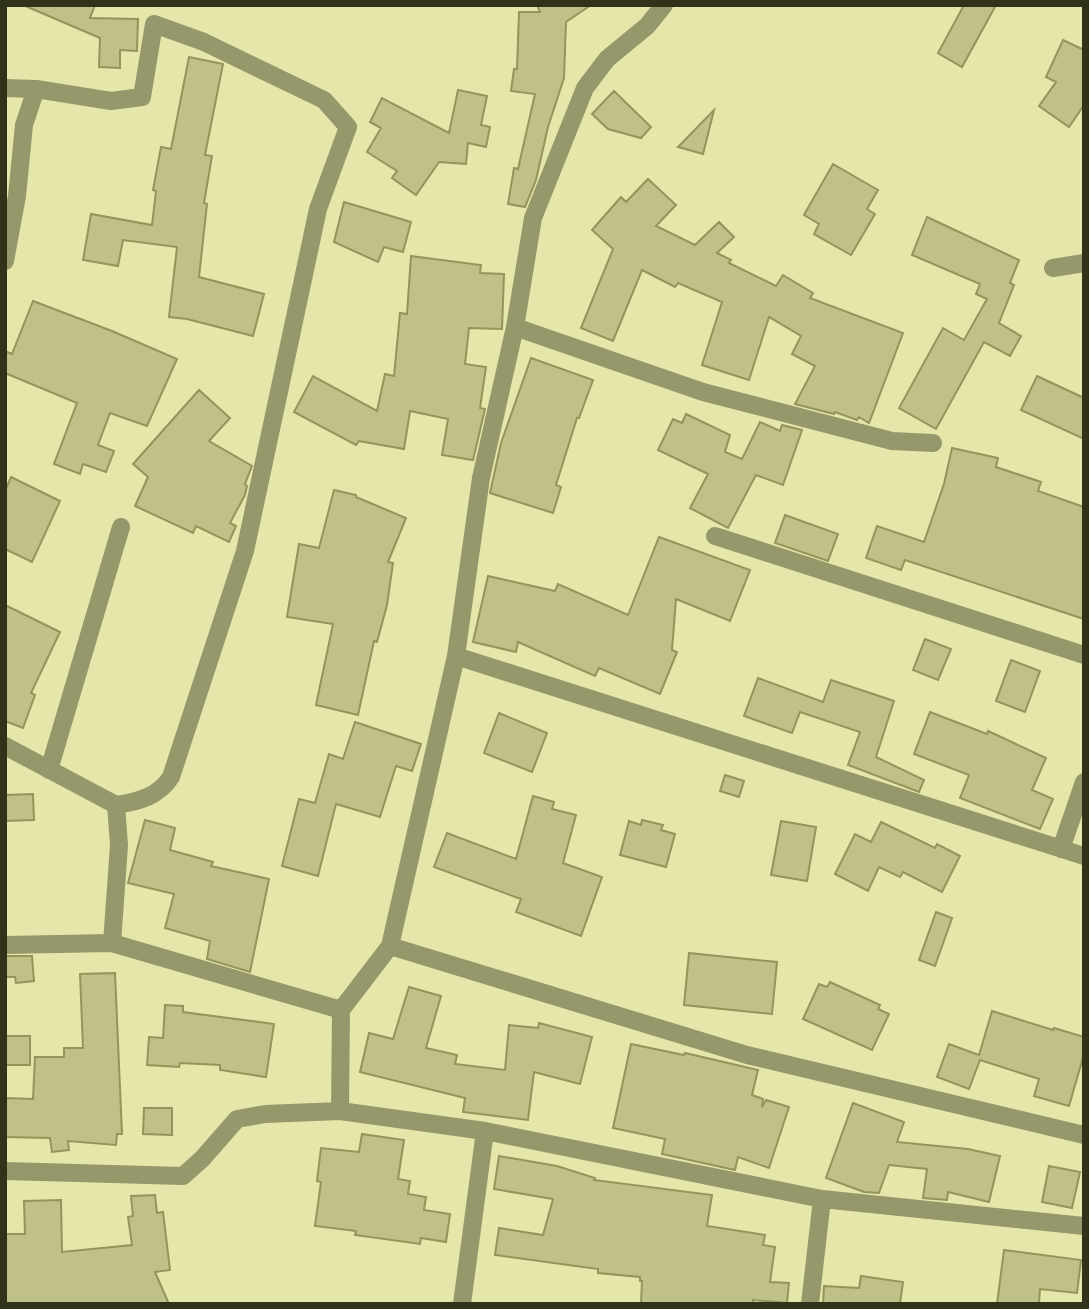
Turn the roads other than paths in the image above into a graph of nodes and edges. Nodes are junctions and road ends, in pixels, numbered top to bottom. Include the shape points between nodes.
1 (664, 5) edge
2 (5, 88) edge
3 (36, 89) junction
4 (5, 261) edge
5 (1084, 263) edge
6 (1053, 268) dead end
7 (514, 327) junction
8 (933, 443) dead end
9 (121, 527) dead end
10 (715, 536) dead end
11 (1084, 654) edge
12 (456, 656) junction
13 (5, 747) edge
14 (49, 770) junction
15 (1084, 782) edge
16 (116, 805) junction
17 (1062, 849) junction
18 (1084, 856) edge
19 (112, 943) junction
20 (5, 945) edge
21 (390, 946) junction
22 (341, 1010) junction
23 (340, 1111) junction
24 (485, 1131) junction
25 (1084, 1135) edge
26 (5, 1171) edge
27 (822, 1199) junction
28 (1084, 1226) edge
29 (462, 1304) edge
30 (810, 1304) edge

1 - 7 street via 647,26 607,59 585,88 533,218
2 - 3 street
3 - 4 street via 24,125
3 - 16 street via 111,100 142,97 154,24 204,42 324,100 348,127 318,209 245,551 171,777 157,792 134,803
5 - 6 street
7 - 8 street via 703,392 892,441
7 - 12 street via 481,478
9 - 14 street
10 - 11 street
12 - 17 street
12 - 21 street
13 - 14 street
14 - 16 street
15 - 17 street
16 - 19 street via 119,845
17 - 18 street
19 - 20 street
19 - 22 street
21 - 22 street
21 - 25 street via 747,1055
22 - 23 street
23 - 24 street
23 - 26 street via 237,1119 183,1176
24 - 27 street
24 - 29 street
27 - 28 street
27 - 30 street

